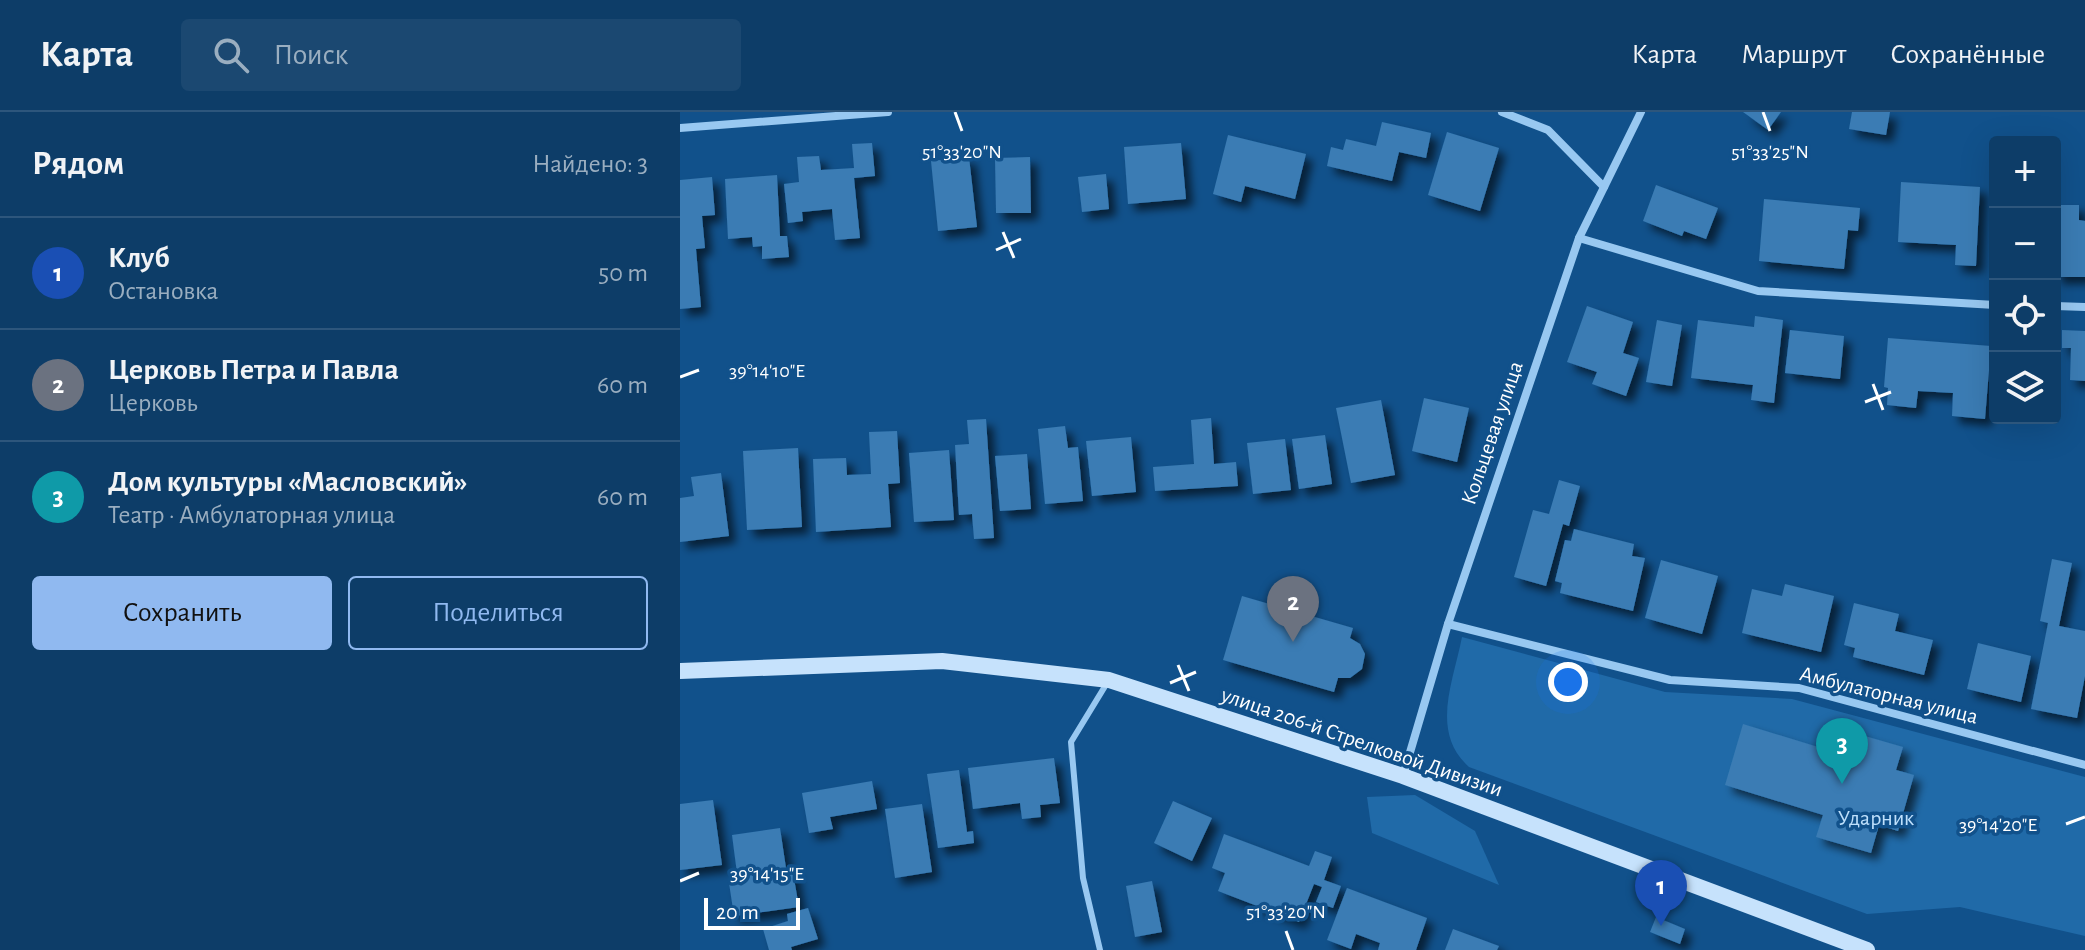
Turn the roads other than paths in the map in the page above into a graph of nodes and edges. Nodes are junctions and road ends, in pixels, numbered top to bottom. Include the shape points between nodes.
1 (888, 112) edge
2 (1502, 112) edge
3 (1641, 112) edge
4 (680, 128) edge
5 (1604, 187) junction
6 (1579, 238) junction
7 (1989, 305) edge
8 (2061, 306) edge
9 (2085, 307) edge
10 (1448, 624) junction
11 (680, 671) edge
12 (1109, 680) junction
13 (2085, 765) edge
14 (1403, 776) junction
15 (1100, 950) edge
16 (1867, 950) edge

1 - 4 street
2 - 5 street via 1548,130
3 - 5 street, Кольцевая улица
5 - 6 street, Кольцевая улица
6 - 7 street via 1758,291
6 - 10 street, Кольцевая улица
8 - 9 street
10 - 13 street, Амбулаторная улица via 1670,680 1799,688
10 - 14 street, Кольцевая улица
11 - 12 main road, улица 206-й Стрелковой Дивизии via 942,661
12 - 14 main road, улица 206-й Стрелковой Дивизии
12 - 15 lane via 1071,742 1083,878
14 - 16 main road, улица 206-й Стрелковой Дивизии

